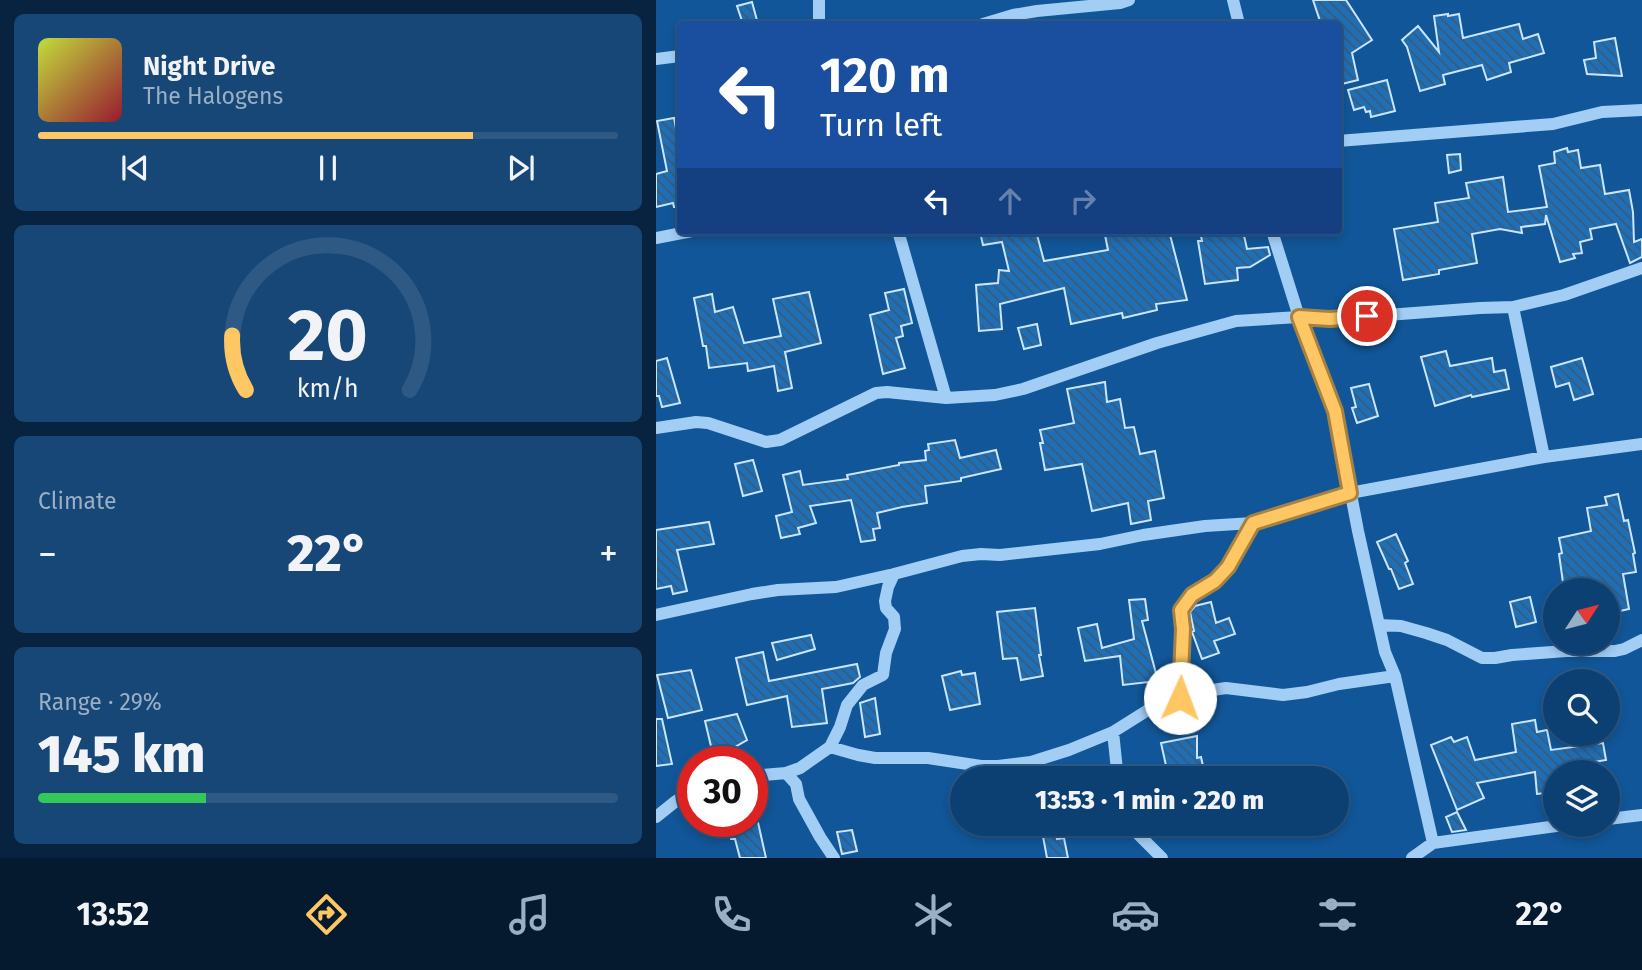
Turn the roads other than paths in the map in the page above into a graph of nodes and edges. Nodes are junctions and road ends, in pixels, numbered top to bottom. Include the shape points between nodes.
1 (819, 0) edge
2 (1129, 0) edge
3 (1233, 0) edge
4 (819, 21) edge
5 (993, 21) edge
6 (1238, 21) edge
7 (677, 56) edge
8 (656, 59) edge
9 (1642, 110) edge
10 (1342, 141) edge
11 (677, 234) edge
12 (899, 235) edge
13 (1273, 235) edge
14 (656, 238) edge
15 (1642, 268) edge
16 (1513, 307) junction
17 (1299, 317) junction
18 (946, 398) junction
19 (656, 428) edge
20 (1642, 444) edge
21 (1544, 457) junction
22 (1350, 493) junction
23 (1253, 523) junction
24 (894, 574) junction
25 (656, 615) edge
26 (1379, 625) junction
27 (1642, 640) edge
28 (1394, 676) junction
29 (1180, 698) junction
30 (1113, 732) junction
31 (830, 747) junction
32 (1117, 766) edge
33 (786, 773) junction
34 (768, 775) edge
35 (677, 800) edge
36 (1642, 815) edge
37 (656, 817) edge
38 (1620, 818) edge
39 (1543, 828) edge
40 (1140, 836) edge
41 (1433, 843) junction
42 (834, 858) edge
43 (1162, 858) edge
44 (1412, 858) edge

1 - 4 street
2 - 5 street
3 - 6 street
7 - 8 street
9 - 10 street via 1602,112 1553,124
11 - 14 street
12 - 18 street
13 - 17 street
15 - 16 street via 1564,296
16 - 17 street
16 - 21 street
17 - 18 street via 1236,321 1023,389
17 - 22 street via 1335,411
18 - 19 street via 876,393 780,440 766,442 708,423
20 - 21 street
21 - 22 street
22 - 23 street
22 - 26 street
23 - 24 street via 1205,526 1100,544 962,556
23 - 29 street via 1228,567 1192,595 1181,610
24 - 25 street via 836,587 752,594
24 - 31 street via 885,601 895,629 883,675 863,685 847,705
26 - 27 street via 1402,626 1495,658 1615,651
26 - 28 street
28 - 29 street via 1283,695 1226,688
28 - 41 street
29 - 30 street via 1148,710
30 - 31 street via 1031,762 998,766 875,758
30 - 32 street
31 - 33 street
33 - 34 street
33 - 42 street
35 - 37 street
36 - 38 street
39 - 41 street
40 - 43 street
41 - 44 street

